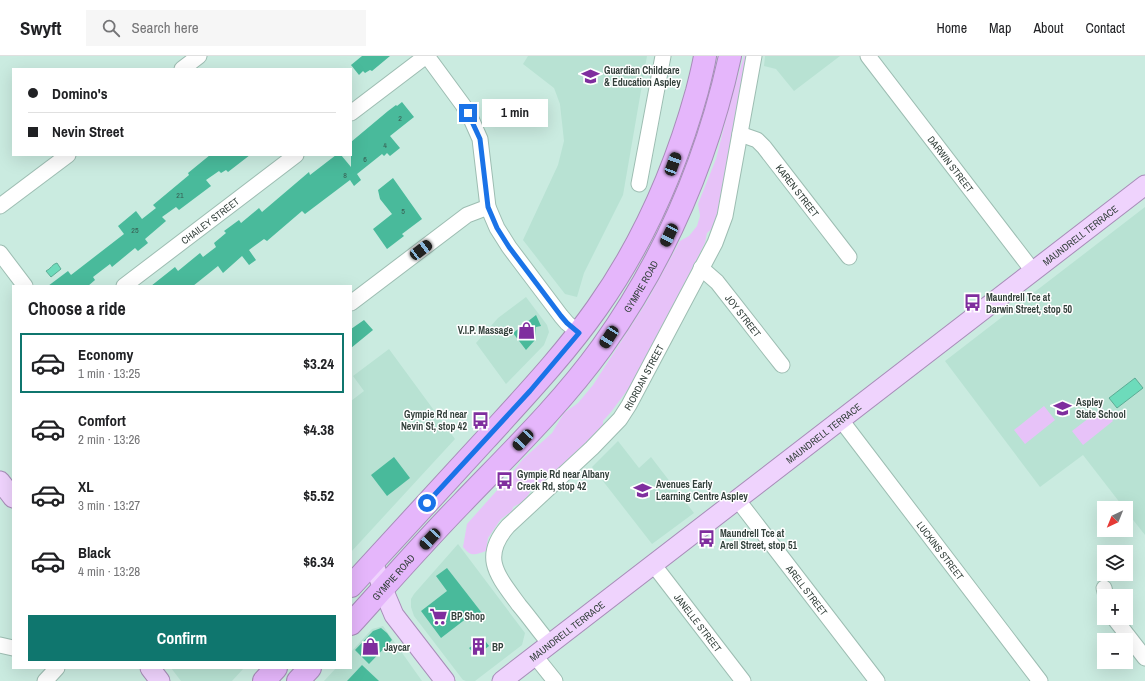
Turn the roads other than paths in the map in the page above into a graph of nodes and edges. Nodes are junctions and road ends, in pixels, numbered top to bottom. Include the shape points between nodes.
1 (199, 56) edge
2 (426, 56) edge
3 (663, 56) edge
4 (706, 56) edge
5 (730, 56) edge
6 (754, 56) edge
7 (868, 56) edge
8 (183, 68) edge
9 (352, 112) edge
10 (740, 134) junction
11 (67, 156) edge
12 (295, 156) edge
13 (639, 184) dead end
14 (1145, 185) edge
15 (0, 206) edge
16 (488, 207) junction
17 (0, 253) edge
18 (849, 257) dead end
19 (701, 268) junction
20 (1034, 271) junction
21 (24, 285) edge
22 (126, 285) edge
23 (352, 302) edge
24 (579, 333) junction
25 (782, 365) dead end
26 (530, 391) junction
27 (551, 410) junction
28 (841, 420) junction
29 (0, 481) edge
30 (12, 497) edge
31 (737, 499) junction
32 (373, 562) junction
33 (653, 564) junction
34 (352, 585) edge
35 (383, 589) junction
36 (352, 623) edge
37 (1119, 625) edge
38 (550, 644) junction
39 (0, 645) edge
40 (12, 648) edge
41 (535, 656) junction
42 (1145, 658) edge
43 (56, 669) edge
44 (138, 669) edge
45 (151, 669) edge
46 (275, 669) edge
47 (309, 669) edge
48 (444, 680) edge
49 (45, 681) edge
50 (146, 681) edge
51 (160, 681) edge
52 (264, 681) edge
53 (298, 681) edge
54 (502, 681) edge
55 (555, 681) edge
56 (743, 681) edge
57 (877, 681) edge
58 (1040, 681) edge

1 - 8 street
2 - 9 street
2 - 16 street via 463,105 480,139
3 - 13 street
4 - 24 highway via 673,164 648,222 616,279
5 - 27 highway, GYMPIE ROAD via 724,85 704,148 677,218 659,254 602,347
6 - 10 street, RIORDAN STREET
7 - 20 street, DARWIN STREET
10 - 18 street, KAREN STREET via 757,140 764,147
10 - 19 street, RIORDAN STREET via 721,230
11 - 15 street
12 - 22 street, CHAILEY STREET
14 - 20 main road, MAUNDRELL TERRACE
16 - 23 street via 467,215
16 - 24 street via 509,247 562,317
17 - 21 street
19 - 25 street, JOY STREET via 717,282
19 - 38 street, RIORDAN STREET via 620,419 508,526 496,544 495,567 501,580
20 - 28 main road, MAUNDRELL TERRACE
24 - 26 highway
26 - 27 highway
26 - 32 highway
27 - 35 highway, GYMPIE ROAD
28 - 31 main road, MAUNDRELL TERRACE
28 - 58 street, LUCKINS STREET
29 - 30 main road
31 - 33 main road, MAUNDRELL TERRACE
31 - 57 street, ARELL STREET
32 - 34 highway
32 - 35 main road
33 - 38 main road, MAUNDRELL TERRACE
33 - 56 street, JANELLE STREET
35 - 36 highway, GYMPIE ROAD
35 - 48 main road via 394,615
37 - 42 street
38 - 41 main road, MAUNDRELL TERRACE
39 - 40 street
41 - 54 main road, MAUNDRELL TERRACE
41 - 55 street
43 - 49 street
44 - 50 main road
45 - 51 main road
46 - 52 highway
47 - 53 highway

